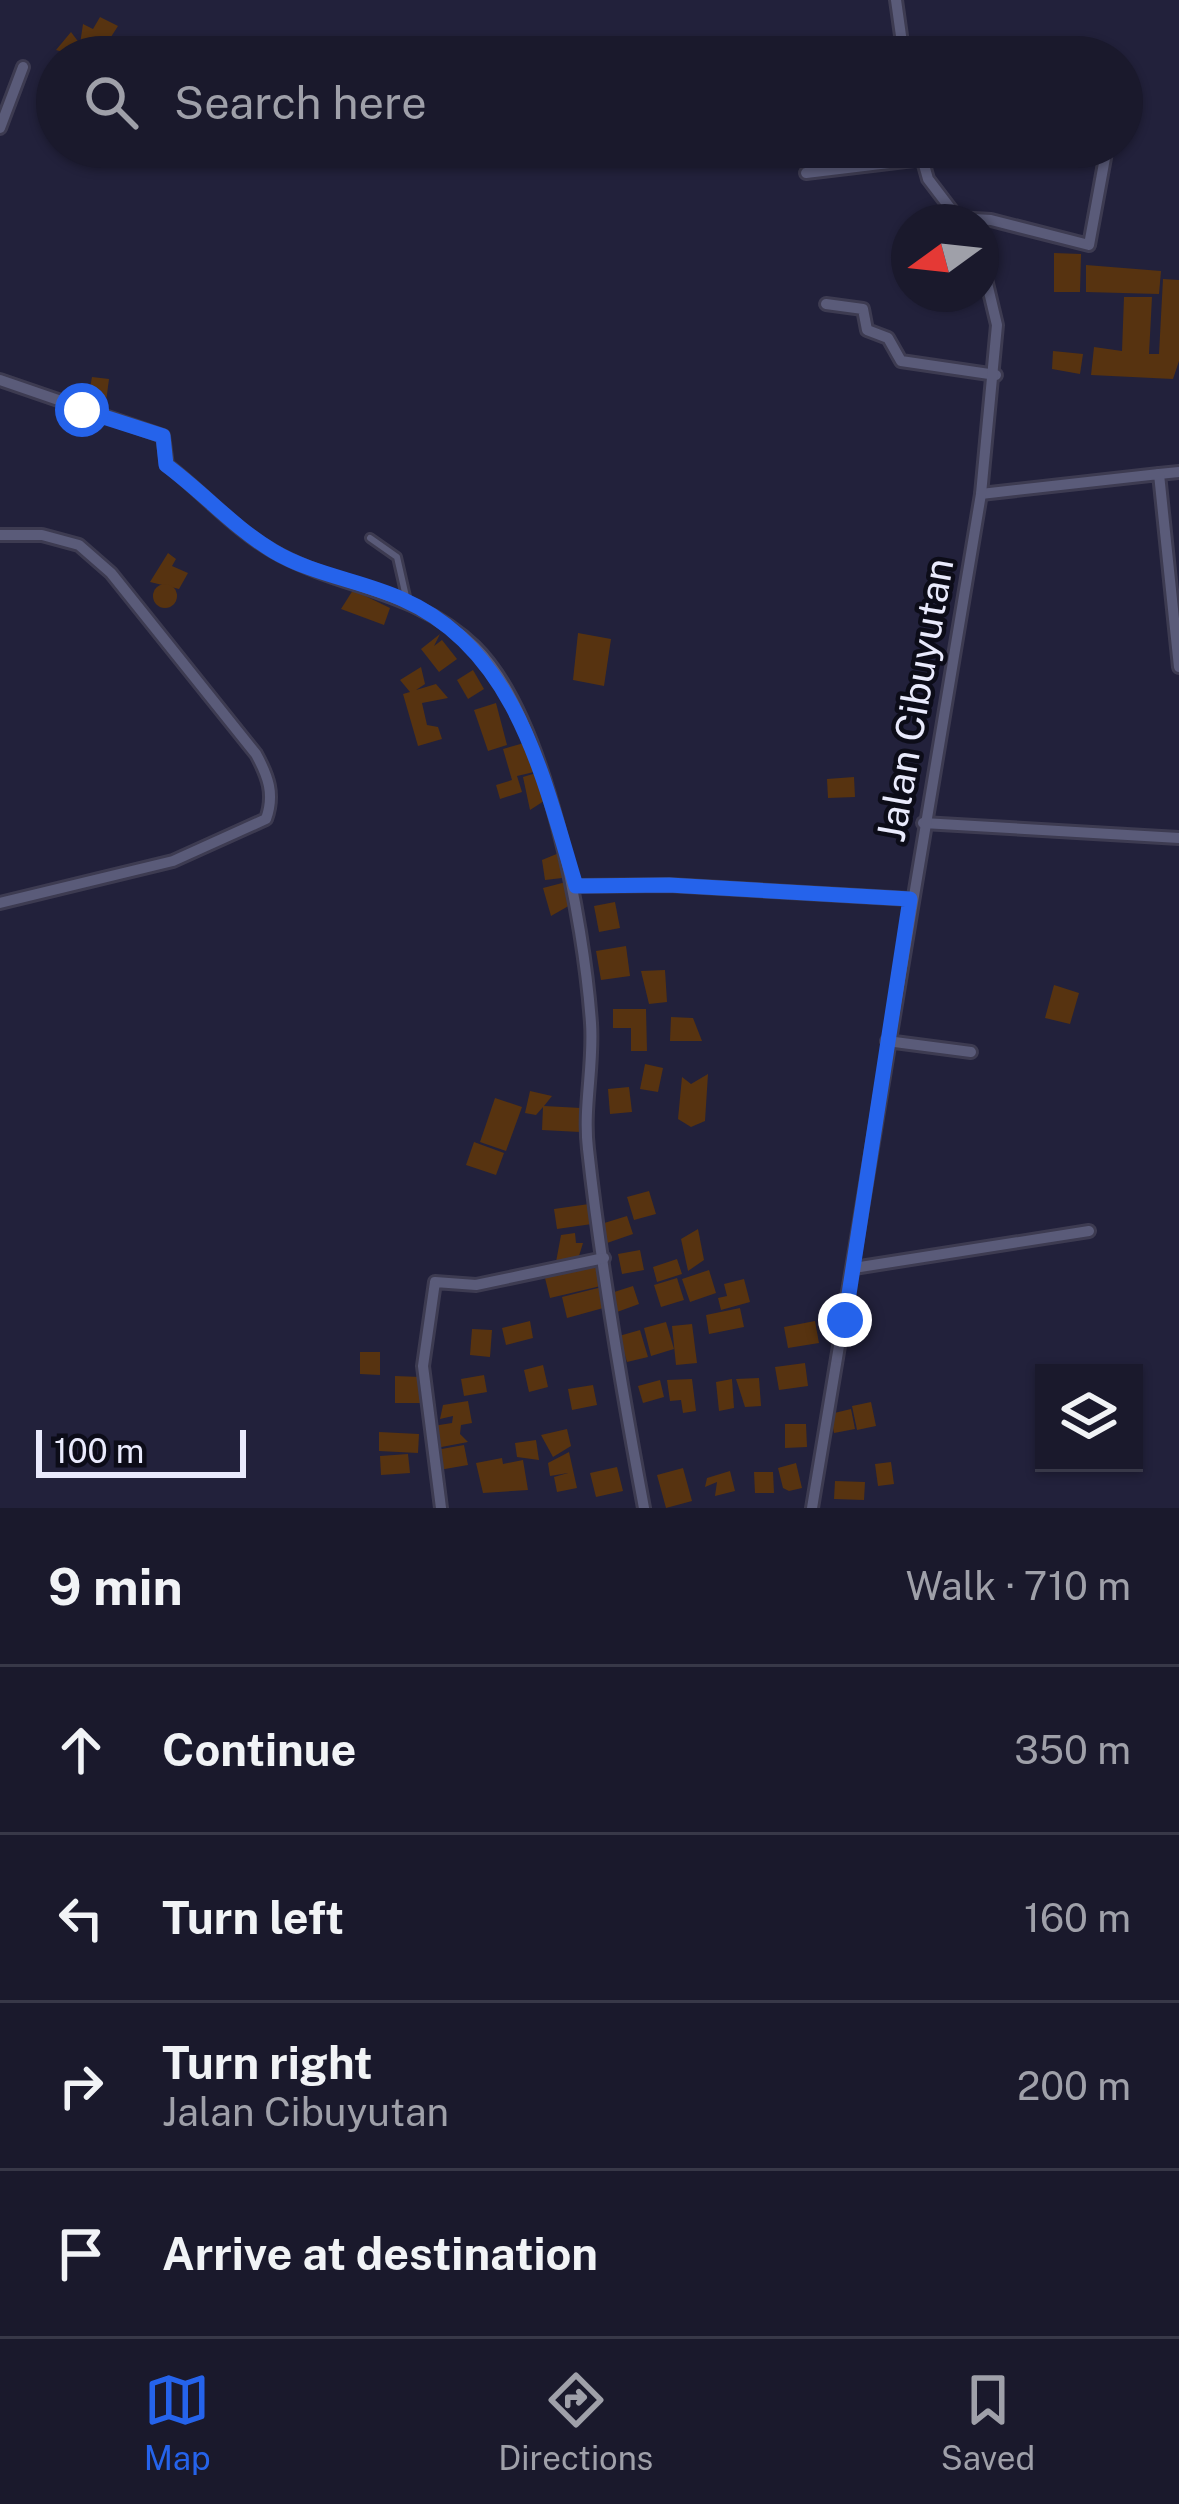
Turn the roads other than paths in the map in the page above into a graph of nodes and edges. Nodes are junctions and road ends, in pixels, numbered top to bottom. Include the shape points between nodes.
1 (896, 0) edge
2 (901, 36) edge
3 (23, 68) dead end
4 (0, 128) edge
5 (834, 168) edge
6 (926, 168) edge
7 (1103, 168) edge
8 (806, 173) dead end
9 (944, 204) edge
10 (999, 222) edge
11 (826, 304) dead end
12 (994, 312) edge
13 (996, 375) junction
14 (0, 380) edge
15 (1179, 472) edge
16 (1160, 474) junction
17 (981, 494) junction
18 (0, 536) edge
19 (370, 538) dead end
20 (407, 601) junction
21 (1179, 667) edge
22 (922, 823) junction
23 (1179, 838) edge
24 (576, 886) junction
25 (910, 899) junction
26 (0, 903) edge
27 (887, 1041) junction
28 (971, 1052) dead end
29 (1089, 1231) dead end
30 (604, 1258) junction
31 (854, 1268) junction
32 (441, 1508) edge
33 (644, 1508) edge
34 (812, 1508) edge

1 - 2 street
3 - 4 street
5 - 8 street
6 - 9 street
7 - 10 street via 1089,245
11 - 13 street via 863,309 867,330 888,338 901,361
12 - 13 street, Jalan Cibuyutan
13 - 17 street, Jalan Cibuyutan
14 - 20 street via 162,436 166,465 247,534 307,568
15 - 16 street
16 - 17 street
16 - 21 street
17 - 22 street, Jalan Cibuyutan
18 - 26 street via 79,545 111,573 256,754 271,794 266,819 216,845
19 - 20 lane via 397,557
20 - 24 street via 466,638 493,667
22 - 23 street
22 - 25 street, Jalan Cibuyutan
24 - 25 street
24 - 30 street via 592,1027 587,1146
25 - 27 street, Jalan Cibuyutan
27 - 28 street
27 - 31 street, Jalan Cibuyutan
29 - 31 street
30 - 32 street via 476,1286 435,1282 423,1366
30 - 33 street
31 - 34 street, Jalan Cibuyutan

